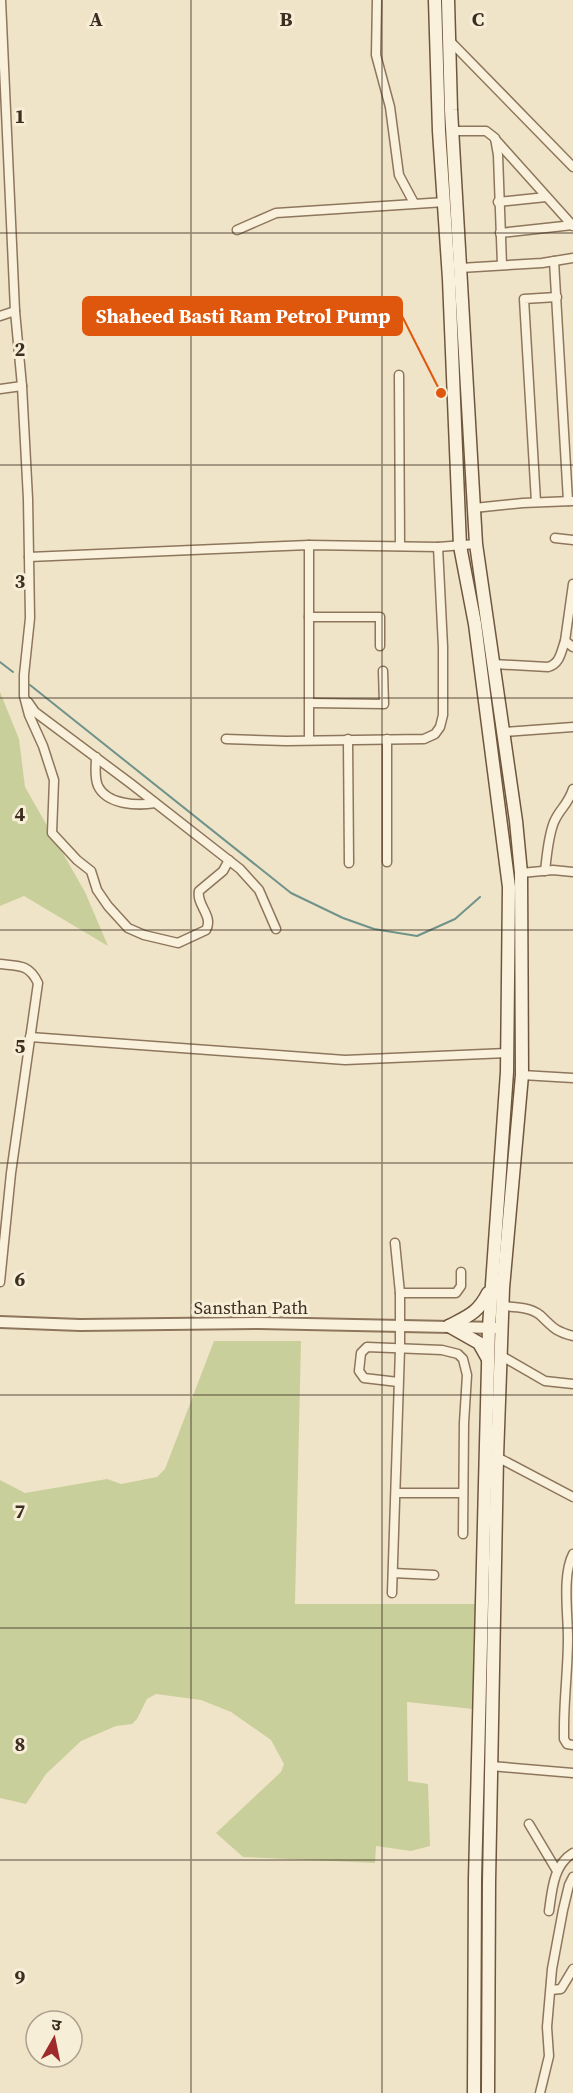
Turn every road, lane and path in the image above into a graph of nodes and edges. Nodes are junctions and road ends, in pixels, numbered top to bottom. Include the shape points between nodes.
1 (1, 0) edge
2 (376, 0) edge
3 (435, 0) edge
4 (454, 0) edge
5 (448, 6) edge
6 (435, 39) junction
7 (449, 39) junction
8 (453, 131) junction
9 (495, 138) junction
10 (573, 167) edge
11 (4, 196) edge
12 (546, 197) junction
13 (445, 202) junction
14 (498, 202) junction
15 (414, 203) junction
16 (573, 225) edge
17 (237, 230) dead end
18 (500, 233) junction
19 (573, 258) edge
20 (554, 261) junction
21 (502, 265) junction
22 (460, 268) junction
23 (557, 297) junction
24 (15, 310) junction
25 (0, 316) edge
26 (399, 375) dead end
27 (22, 386) junction
28 (0, 389) edge
29 (571, 501) edge
30 (536, 502) junction
31 (474, 508) junction
32 (555, 538) dead end
33 (573, 540) edge
34 (476, 544) junction
35 (309, 545) junction
36 (400, 546) junction
37 (460, 546) junction
38 (438, 547) junction
39 (29, 557) junction
40 (573, 584) edge
41 (572, 606) edge
42 (309, 617) junction
43 (565, 641) junction
44 (380, 646) dead end
45 (573, 647) edge
46 (494, 664) junction
47 (383, 671) dead end
48 (24, 696) junction
49 (310, 703) junction
50 (573, 727) edge
51 (504, 732) junction
52 (226, 739) dead end
53 (309, 739) junction
54 (348, 739) junction
55 (387, 739) junction
56 (96, 757) junction
57 (573, 789) edge
58 (155, 803) junction
59 (229, 860) junction
60 (387, 861) dead end
61 (349, 863) dead end
62 (545, 871) junction
63 (573, 872) edge
64 (521, 873) junction
65 (276, 929) dead end
66 (0, 964) edge
67 (30, 1037) junction
68 (507, 1053) junction
69 (522, 1075) junction
70 (573, 1078) edge
71 (395, 1243) dead end
72 (461, 1272) dead end
73 (0, 1282) edge
74 (491, 1287) junction
75 (400, 1293) junction
76 (502, 1306) junction
77 (0, 1322) edge
78 (400, 1326) junction
79 (449, 1326) junction
80 (495, 1327) junction
81 (573, 1336) edge
82 (400, 1349) junction
83 (494, 1357) junction
84 (398, 1382) junction
85 (573, 1384) edge
86 (497, 1457) junction
87 (396, 1493) junction
88 (463, 1493) junction
89 (573, 1497) edge
90 (463, 1534) dead end
91 (573, 1554) edge
92 (393, 1573) junction
93 (434, 1575) dead end
94 (392, 1593) dead end
95 (573, 1745) edge
96 (491, 1766) junction
97 (573, 1773) edge
98 (529, 1824) dead end
99 (573, 1853) edge
100 (557, 1871) junction
101 (573, 1877) edge
102 (549, 1911) dead end
103 (573, 1969) edge
104 (551, 1990) junction
105 (474, 2093) edge
106 (488, 2093) edge
107 (540, 2093) edge

1 - 11 street
2 - 15 street via 376,55 390,107 399,175
3 - 6 main road
4 - 5 main road
5 - 7 main road
6 - 7 street
6 - 13 main road
7 - 8 main road
7 - 10 street
8 - 9 street via 486,131
8 - 22 main road
9 - 12 street
9 - 14 street
11 - 24 street
12 - 14 street
12 - 16 street
13 - 15 street
13 - 37 main road
14 - 18 street
15 - 17 street via 276,213
16 - 18 street
18 - 21 street
19 - 20 street
20 - 21 street
20 - 23 street
21 - 22 street
22 - 31 main road
23 - 29 street
23 - 30 street via 524,299
24 - 25 street
24 - 27 street
26 - 36 street
27 - 28 street
27 - 39 street
29 - 30 street
30 - 31 street
31 - 34 main road
32 - 33 street
34 - 37 street
34 - 46 main road
35 - 36 street
35 - 39 street
35 - 42 street
36 - 38 street
37 - 38 street
37 - 68 main road via 475,624 509,887
38 - 55 street via 443,647 440,727 424,739
39 - 48 street via 30,618
40 - 41 street
41 - 43 street
42 - 44 street via 380,617
42 - 49 street
43 - 45 street
43 - 46 street via 558,660 548,667
46 - 51 main road
47 - 49 street via 384,704
48 - 56 street via 35,712
48 - 59 street via 54,780 52,833 91,871 97,890 128,928 178,943 203,933 209,925 198,899 199,891 223,872
49 - 53 street
50 - 51 street
51 - 64 main road
52 - 53 street
53 - 54 street
54 - 55 street
54 - 61 street
55 - 60 street
56 - 58 street
56 - 58 street via 97,785 103,793 129,804
57 - 62 street via 554,823
58 - 59 street
59 - 65 street via 259,890
62 - 63 street
62 - 64 street
64 - 69 main road
66 - 67 street via 33,971 38,983
67 - 68 street via 345,1060
67 - 73 street
68 - 74 main road
69 - 70 street
69 - 76 main road
71 - 75 street
72 - 75 street via 461,1286 456,1293
74 - 79 main road via 473,1314
74 - 80 main road
75 - 78 street
76 - 80 main road
76 - 81 street via 530,1310 548,1325
77 - 78 street, Sansthan Path
78 - 79 street, Sansthan Path
78 - 82 street
79 - 80 street, Sansthan Path
79 - 83 main road via 473,1338
80 - 83 main road
82 - 84 street
82 - 84 street via 366,1347 359,1360 363,1378
82 - 88 street via 442,1350 463,1359 467,1375
83 - 85 street via 545,1381
83 - 86 main road
83 - 105 main road via 475,1868
84 - 87 street
86 - 89 street
86 - 96 main road
87 - 88 street
87 - 92 street
88 - 90 street
91 - 95 street via 567,1589 564,1739
92 - 93 street
92 - 94 street
96 - 97 street
96 - 106 main road
98 - 100 street
99 - 100 street
100 - 102 street
101 - 104 street via 563,1910
103 - 104 street via 561,1989
104 - 107 street via 549,2056

